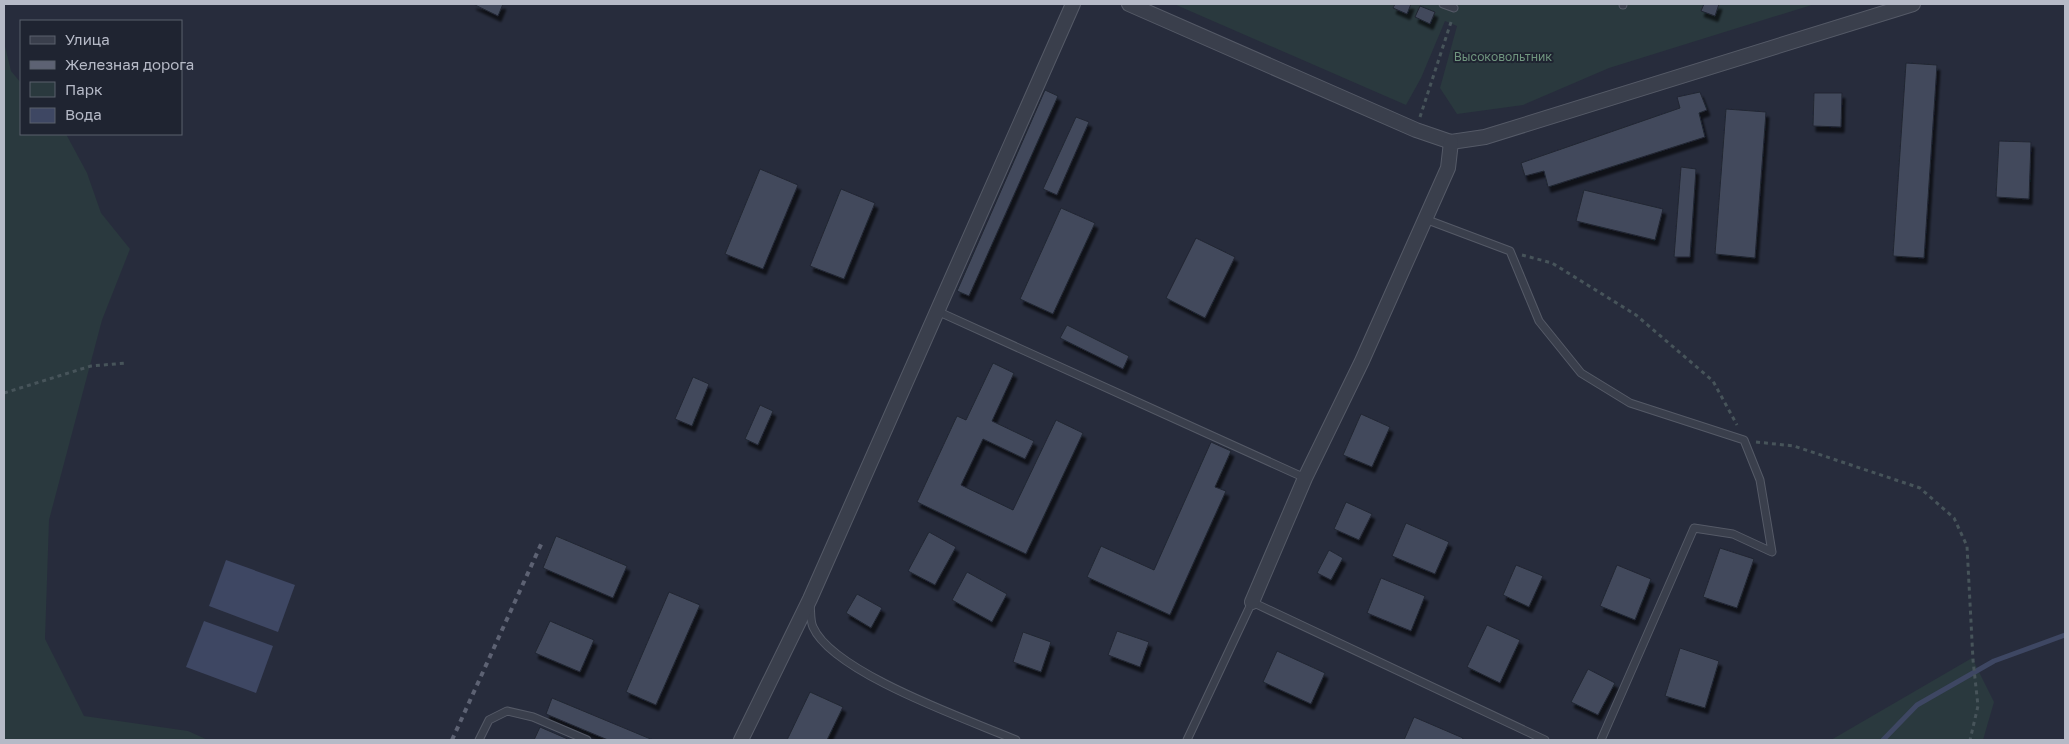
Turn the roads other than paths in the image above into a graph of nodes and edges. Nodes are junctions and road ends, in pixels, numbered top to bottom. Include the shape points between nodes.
1 (1073, 4) edge
2 (1130, 4) edge
3 (1443, 4) edge
4 (1913, 4) edge
5 (1454, 8) road end
6 (1451, 142) junction
7 (1425, 219) junction
8 (937, 311) junction
9 (1305, 478) junction
10 (810, 599) junction
11 (1252, 602) junction
12 (479, 740) edge
13 (587, 740) edge
14 (741, 740) edge
15 (1016, 740) edge
16 (1187, 740) edge
17 (1545, 740) edge
18 (1601, 740) edge

1 - 8 street
2 - 6 street via 1416,130
3 - 5 lane
4 - 6 street via 1485,137
6 - 7 street via 1448,168
7 - 9 street via 1362,361
7 - 18 lane via 1510,251 1539,321 1581,373 1630,403 1744,440 1760,480 1772,552 1733,534 1694,528
8 - 9 lane
8 - 10 street
9 - 11 street
10 - 14 street
10 - 15 lane via 812,626 828,648 883,685
11 - 16 lane
11 - 17 lane
12 - 13 lane via 489,720 507,711 533,717

